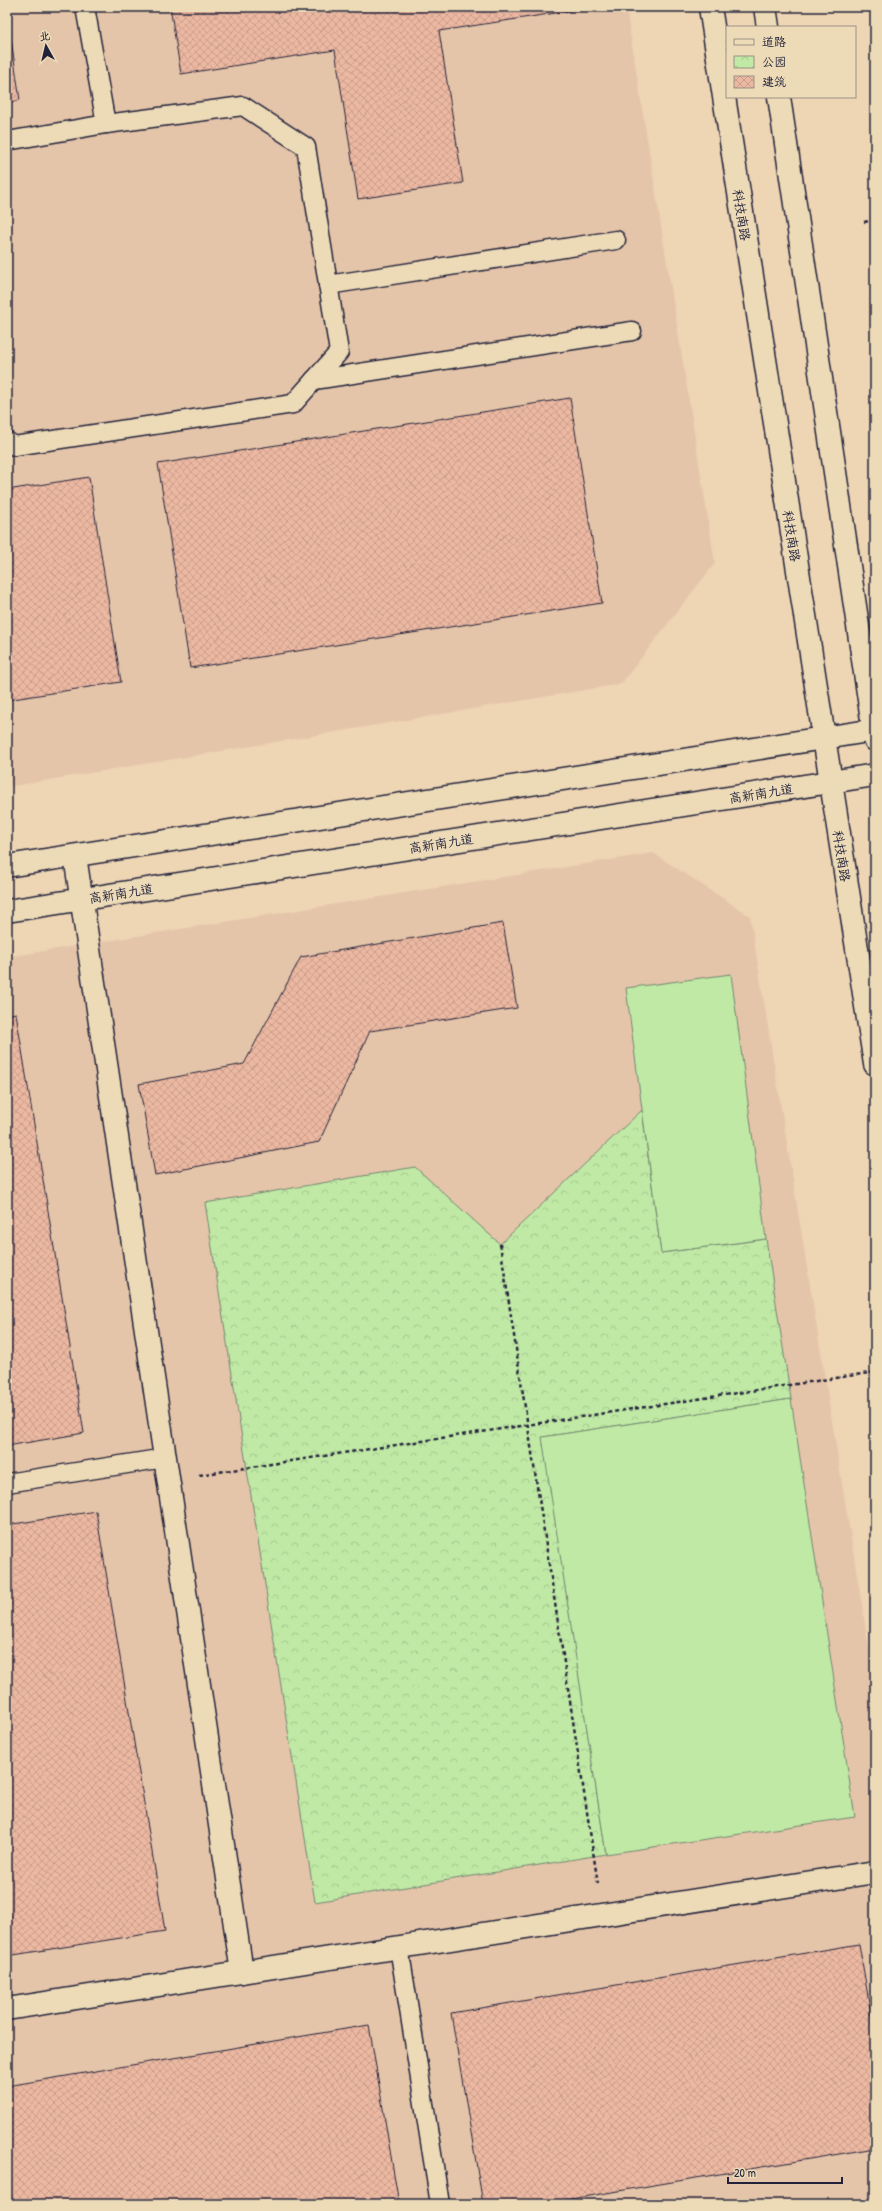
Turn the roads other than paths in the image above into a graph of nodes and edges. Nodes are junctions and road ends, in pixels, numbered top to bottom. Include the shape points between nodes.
1 (85, 7) edge
2 (710, 7) edge
3 (765, 7) edge
4 (768, 26) edge
5 (779, 98) edge
6 (106, 124) junction
7 (7, 141) edge
8 (616, 240) dead end
9 (328, 285) junction
10 (632, 331) dead end
11 (314, 380) junction
12 (7, 441) edge
13 (874, 734) edge
14 (823, 738) junction
15 (875, 775) edge
16 (830, 782) junction
17 (76, 856) junction
18 (7, 866) edge
19 (82, 900) junction
20 (7, 911) edge
21 (875, 1064) edge
22 (165, 1458) junction
23 (7, 1483) edge
24 (875, 1872) edge
25 (399, 1947) junction
26 (242, 1972) junction
27 (7, 2009) edge
28 (440, 2204) edge

1 - 6 lane
2 - 14 street, 科技南路
3 - 4 street
5 - 13 street
6 - 7 lane
6 - 9 lane via 243,106 306,147
8 - 9 lane
9 - 11 lane via 339,352
10 - 11 lane
11 - 12 lane via 293,404 14,446
13 - 14 street
14 - 16 street, 科技南路
14 - 17 street
15 - 16 street, 高新南九道
16 - 19 street, 高新南九道
16 - 21 street, 科技南路
17 - 18 street
17 - 19 street
19 - 20 street, 高新南九道
19 - 22 street
22 - 23 lane
22 - 26 street
24 - 25 street
25 - 26 street
25 - 28 lane
26 - 27 street

